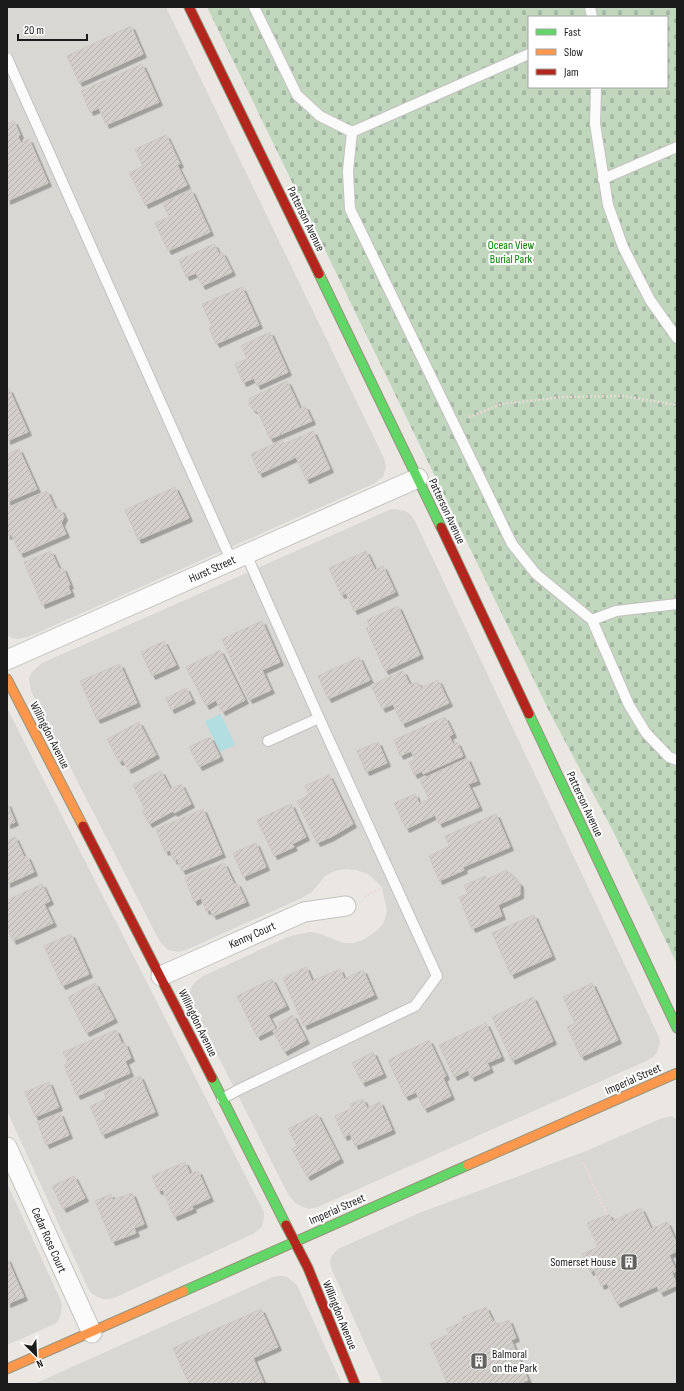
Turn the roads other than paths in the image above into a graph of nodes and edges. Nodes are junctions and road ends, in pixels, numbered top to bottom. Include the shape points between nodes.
1 (189, 7) edge
2 (254, 7) edge
3 (528, 54) edge
4 (7, 58) edge
5 (596, 88) edge
6 (352, 132) junction
7 (677, 147) edge
8 (603, 179) junction
9 (677, 338) edge
10 (418, 478) junction
11 (238, 557) junction
12 (677, 604) edge
13 (592, 620) junction
14 (7, 660) edge
15 (7, 679) edge
16 (319, 718) junction
17 (268, 741) dead end
18 (677, 760) edge
19 (346, 906) road end
20 (160, 976) junction
21 (677, 1028) edge
22 (677, 1073) edge
23 (222, 1099) junction
24 (7, 1147) edge
25 (294, 1241) junction
26 (92, 1333) junction
27 (7, 1370) edge
28 (355, 1384) edge

1 - 10 street, Patterson Avenue
2 - 6 lane via 297,95 320,116
3 - 6 lane
4 - 11 lane
5 - 8 lane via 595,124
6 - 13 lane via 348,171 350,209 512,544 536,574
7 - 8 lane
8 - 9 lane via 608,205 623,247 650,300
10 - 11 street, Hurst Street
10 - 21 street, Patterson Avenue
11 - 14 street, Hurst Street
11 - 16 lane
12 - 13 lane via 616,611
13 - 18 lane via 629,705 646,733
15 - 20 street, Willingdon Avenue
16 - 17 lane
16 - 23 lane via 437,976 415,1006
19 - 20 street, Kenny Court via 304,912
20 - 23 street, Willingdon Avenue
22 - 25 street, Imperial Street
23 - 25 street, Willingdon Avenue
24 - 26 street, Cedar Rose Court
25 - 26 street, Imperial Street
25 - 28 street, Willingdon Avenue via 308,1268
26 - 27 street, Imperial Street

